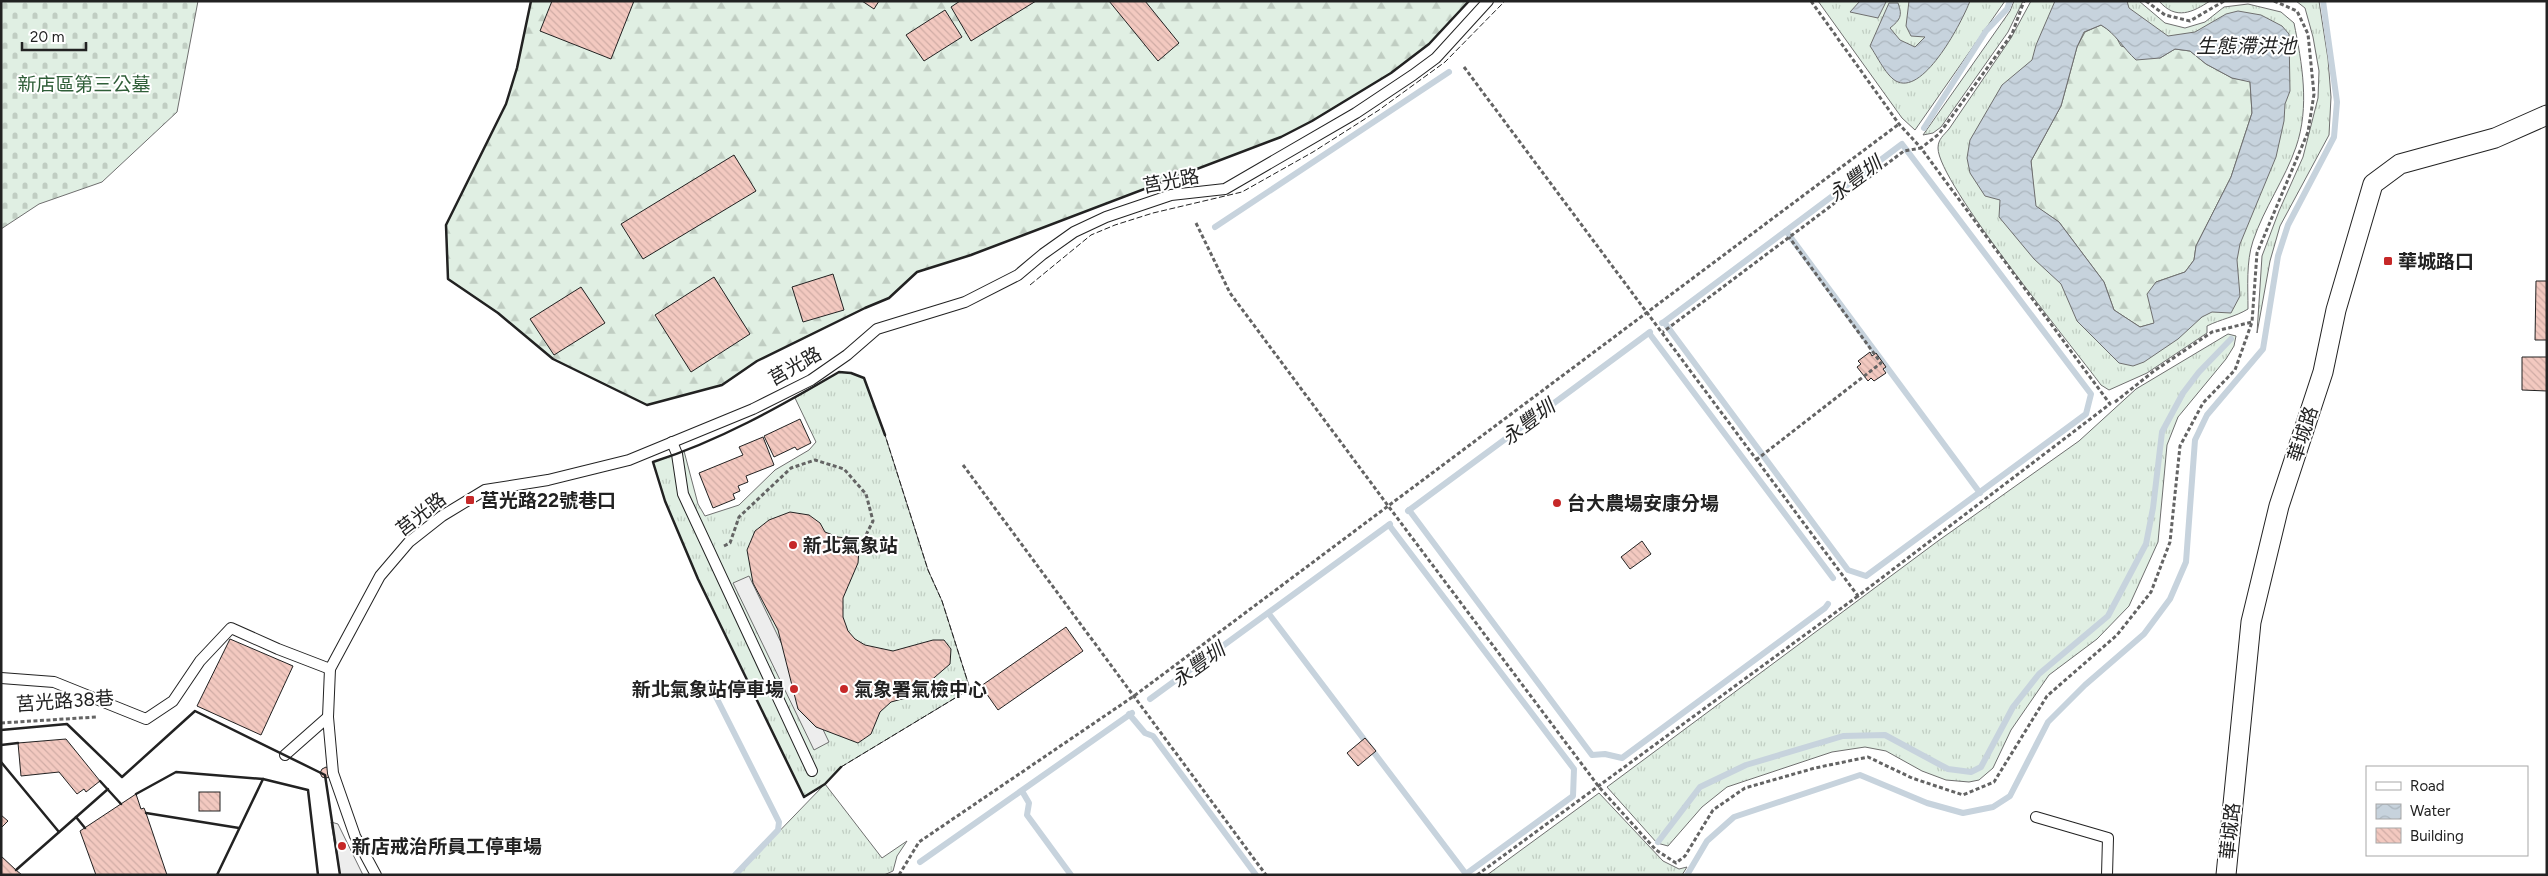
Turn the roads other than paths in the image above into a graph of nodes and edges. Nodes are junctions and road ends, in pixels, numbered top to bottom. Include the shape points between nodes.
1 (1488, 1) edge
2 (2547, 115) edge
3 (672, 442) junction
4 (330, 669) junction
5 (1, 678) edge
6 (328, 717) junction
7 (284, 755) dead end
8 (812, 771) dead end
9 (2036, 817) dead end
10 (376, 875) edge
11 (2107, 875) edge
12 (2226, 875) edge

1 - 3 lane, 莒光路 via 1436,58 1413,75 1356,113 1225,189 1172,195 1106,217 1074,232 1018,275 966,302 877,329 847,355 810,380 753,409
2 - 12 street, 華城路 via 2495,138 2400,164 2373,184 2336,310 2323,372 2279,506 2251,622
3 - 4 lane, 莒光路 via 629,460 548,480 485,490 442,516 409,542 380,576
3 - 8 lane via 683,494
4 - 5 lane, 莒光路38巷 via 231,628 200,660 174,700 146,719 54,682
4 - 6 lane, 莒光路
6 - 7 lane
6 - 10 lane, 莒光路 via 333,773 355,836
9 - 11 lane via 2108,838

